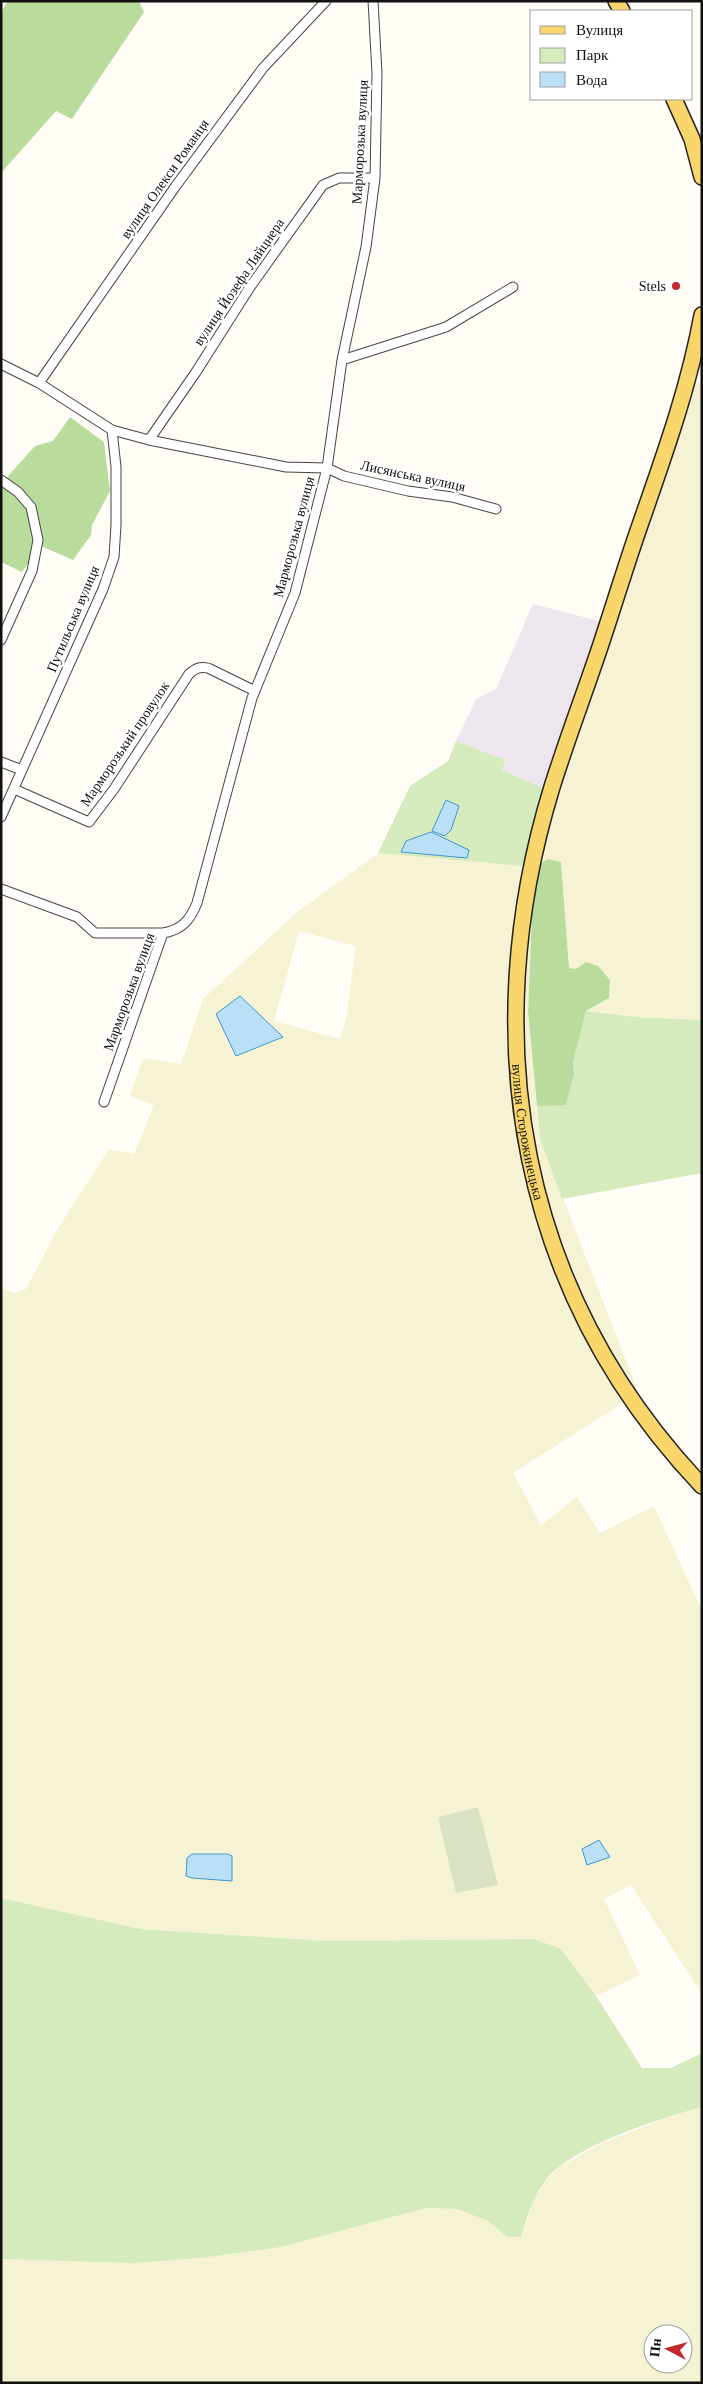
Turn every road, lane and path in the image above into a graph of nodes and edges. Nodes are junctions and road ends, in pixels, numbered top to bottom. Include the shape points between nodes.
1 (326, 1) edge
2 (373, 1) edge
3 (675, 100) edge
4 (697, 141) edge
5 (702, 177) edge
6 (375, 178) junction
7 (513, 287) dead end
8 (702, 315) edge
9 (342, 360) junction
10 (1, 364) edge
11 (39, 383) junction
12 (112, 430) junction
13 (149, 440) junction
14 (327, 468) junction
15 (1, 480) edge
16 (496, 509) dead end
17 (1, 640) edge
18 (255, 691) junction
19 (1, 762) edge
20 (22, 770) junction
21 (14, 789) junction
22 (1, 816) edge
23 (1, 889) edge
24 (163, 933) junction
25 (104, 1102) dead end
26 (702, 1486) edge

1 - 11 street, вулиця Олекси Романця via 263,68
2 - 6 street, Марморозька вулиця via 377,73
3 - 4 main road
4 - 5 main road
6 - 9 street, Марморозька вулиця via 366,247
6 - 13 street, вулиця Йозефа Ляйцнера via 339,178 323,185 250,287
7 - 9 street via 446,327
8 - 26 main road, вулиця Сторожинецька via 687,381 552,789 528,889 516,967 515,1044 521,1117 536,1194 575,1304 654,1432
9 - 14 street, Марморозька вулиця
10 - 11 street
11 - 12 street
12 - 13 street
12 - 20 street, Путильська вулиця via 116,467 114,556 103,589
13 - 14 street via 286,467
14 - 16 street, Лисянська вулиця via 344,476
14 - 18 street, Марморозька вулиця via 295,593
15 - 17 street via 31,507 38,540 32,571
18 - 21 street, Марморозький провулок via 208,668 200,667 189,674 89,822
18 - 24 street, Марморозька вулиця via 198,903 190,920 173,932
19 - 20 street
20 - 21 street, Путильська вулиця
21 - 22 street, Путильська вулиця
23 - 24 street via 77,917 95,932
24 - 25 street, Марморозька вулиця

